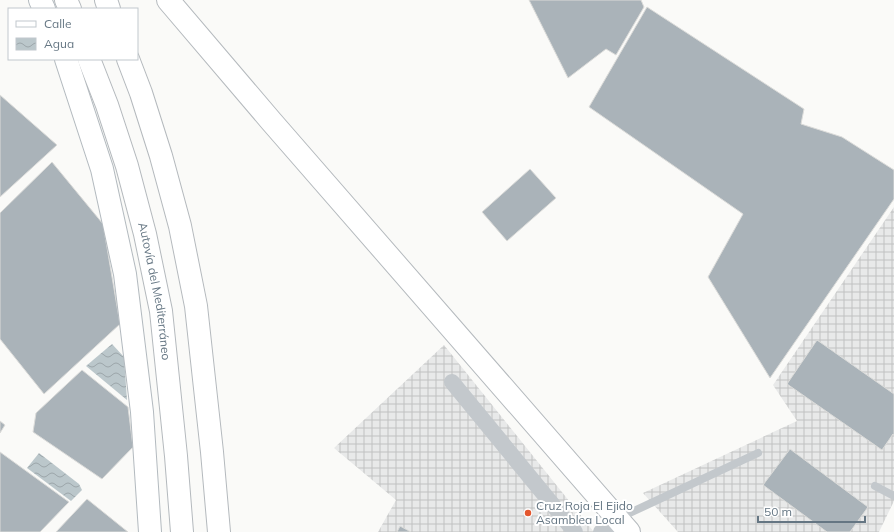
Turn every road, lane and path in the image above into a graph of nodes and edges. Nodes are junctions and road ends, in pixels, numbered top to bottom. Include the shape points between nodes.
1 (168, 0) edge
2 (66, 60) edge
3 (89, 60) edge
4 (128, 60) edge
5 (452, 382) dead end
6 (758, 454) dead end
7 (875, 486) dead end
8 (894, 496) edge
9 (616, 528) edge
10 (150, 532) edge
11 (182, 532) edge
12 (218, 532) edge
13 (575, 532) edge

1 - 9 main road
2 - 10 main road via 102,169 125,274 142,412
3 - 11 main road, Autovía del Mediterráneo via 127,166 145,234 161,311
4 - 12 main road via 161,156 180,226 196,306
5 - 13 street
6 - 9 lane
7 - 8 lane

